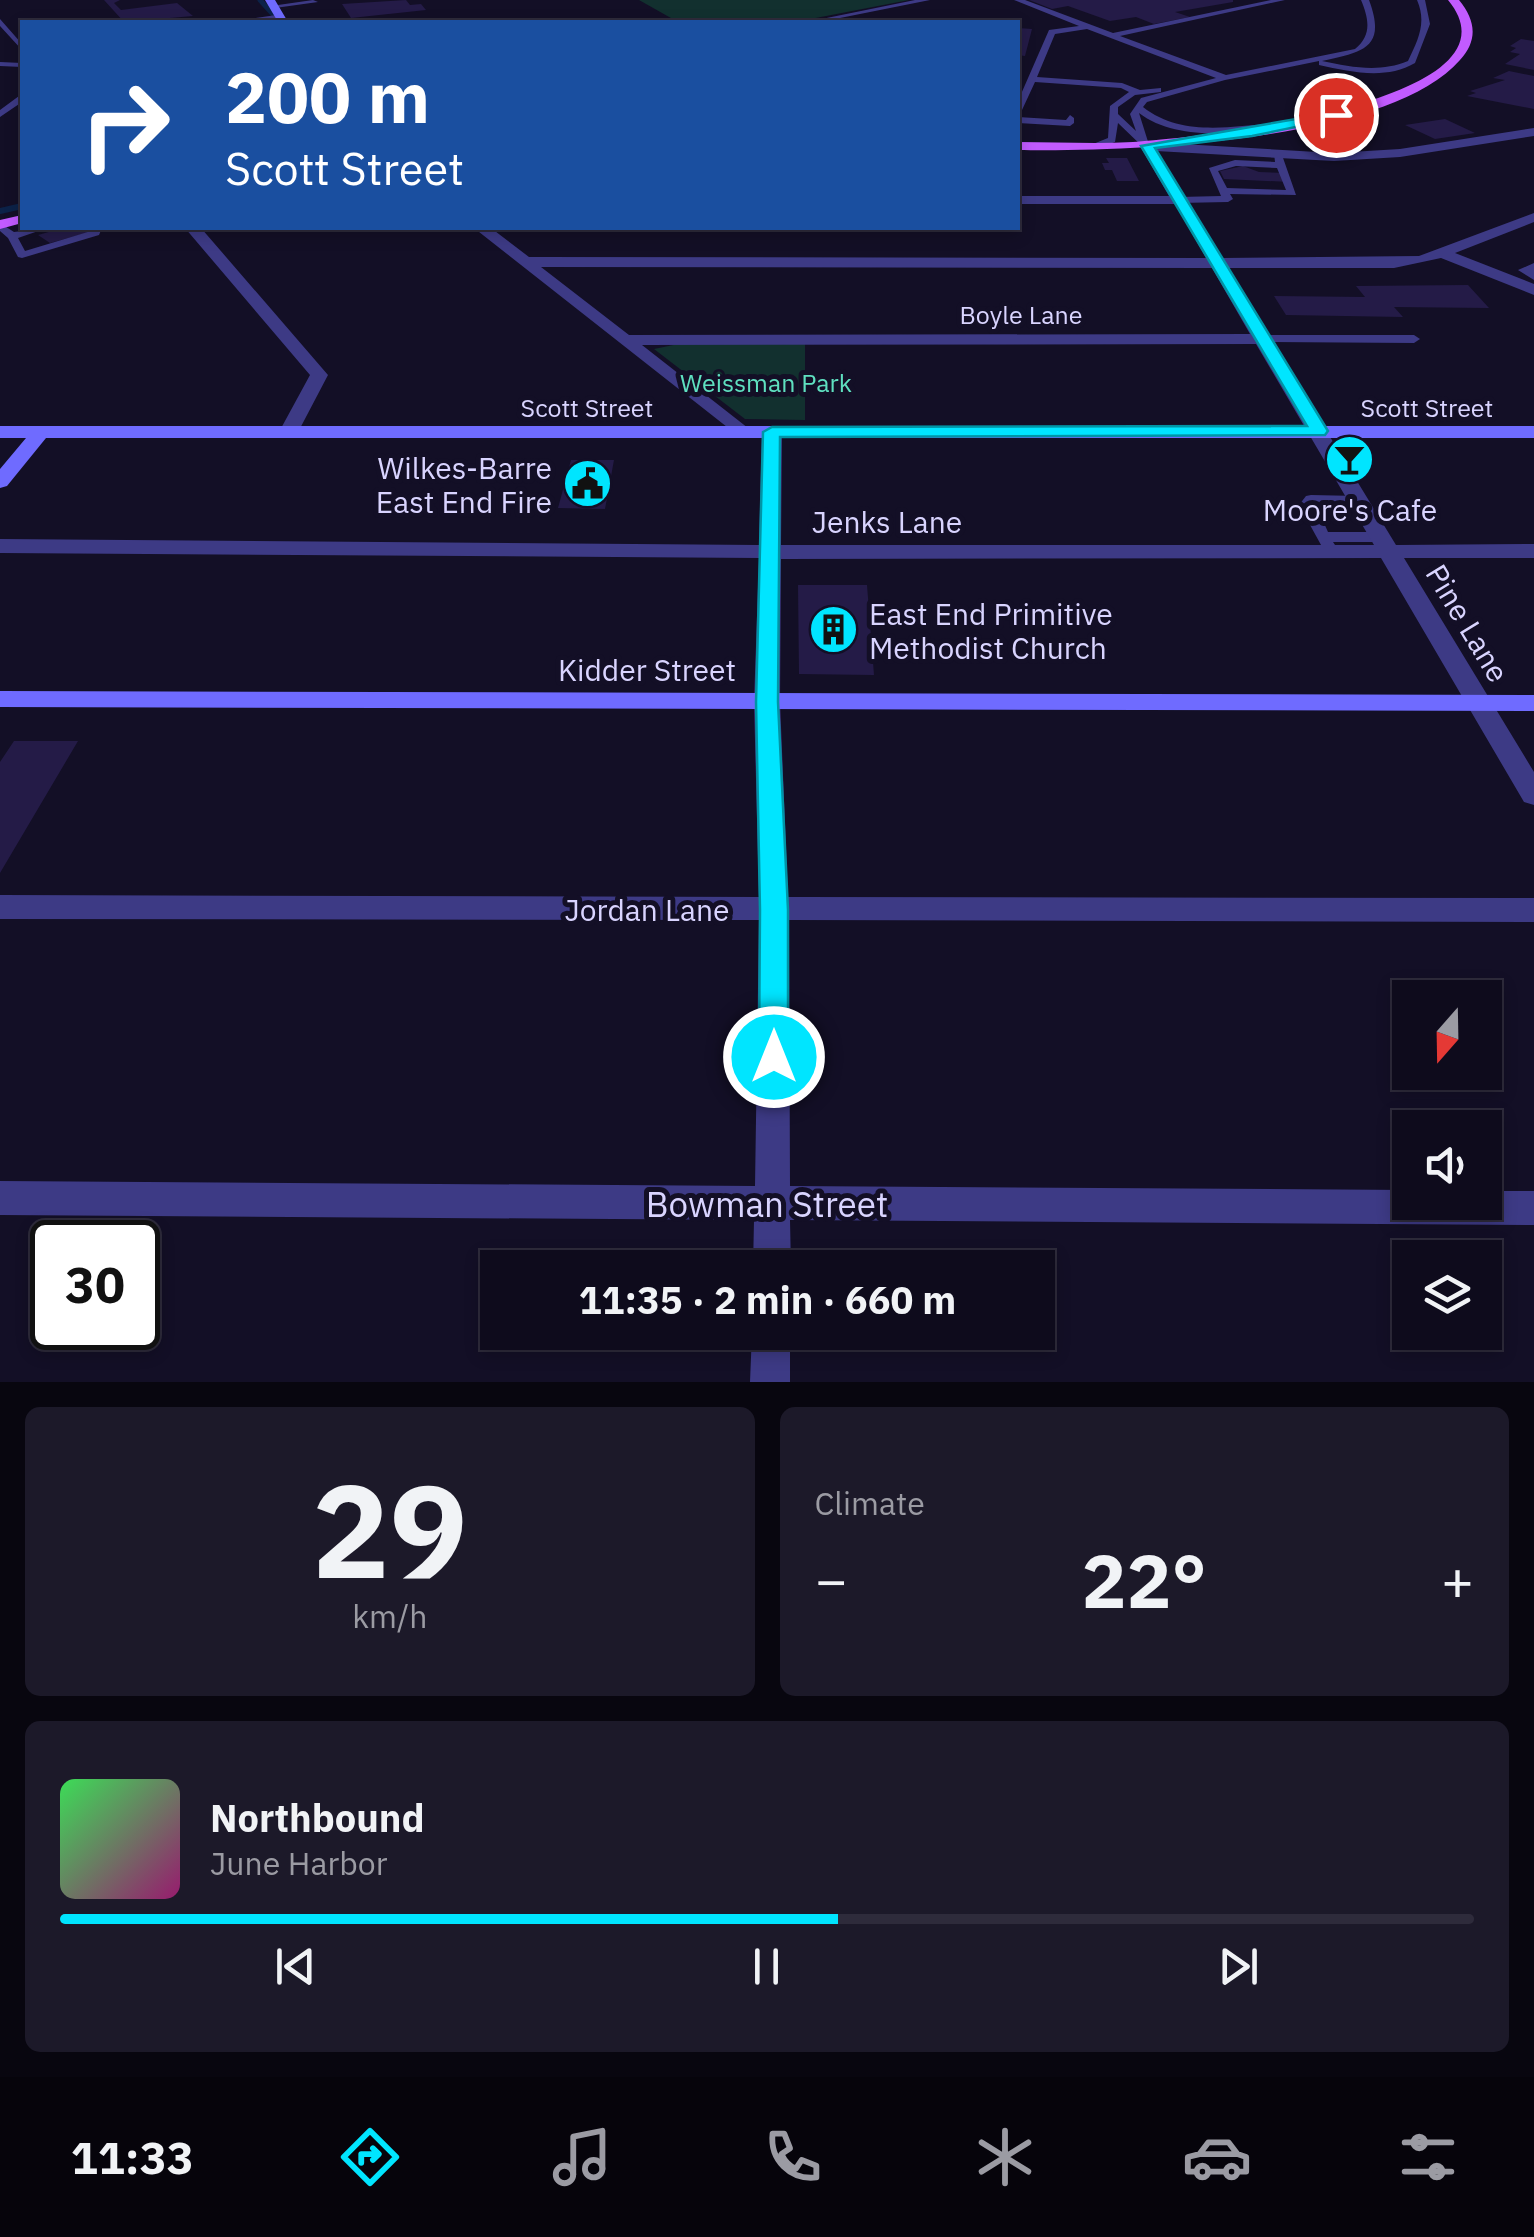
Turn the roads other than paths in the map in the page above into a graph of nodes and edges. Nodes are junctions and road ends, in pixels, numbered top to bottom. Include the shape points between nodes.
1 (926, 0) edge
2 (1018, 0) edge
3 (1281, 0) edge
4 (1365, 0) edge
5 (1421, 0) edge
6 (1453, 0) edge
7 (314, 2) edge
8 (277, 11) edge
9 (855, 13) junction
10 (252, 19) dead end
11 (821, 20) edge
12 (850, 20) edge
13 (1088, 26) junction
14 (1113, 36) junction
15 (1316, 62) junction
16 (1225, 78) junction
17 (1032, 79) junction
18 (1238, 83) dead end
19 (1168, 90) junction
20 (1139, 92) junction
21 (1020, 106) edge
22 (1138, 107) junction
23 (1114, 115) junction
24 (1070, 118) dead end
25 (1020, 120) edge
26 (1296, 125) junction
27 (1534, 132) edge
28 (1020, 146) edge
29 (1096, 146) junction
30 (1147, 146) junction
31 (1278, 160) junction
32 (1224, 192) junction
33 (1020, 200) edge
34 (1179, 200) junction
35 (1532, 219) edge
36 (4, 229) edge
37 (96, 230) edge
38 (194, 230) edge
39 (485, 230) edge
40 (1440, 252) junction
41 (527, 262) junction
42 (1214, 262) junction
43 (1534, 266) edge
44 (1534, 277) edge
45 (1534, 290) edge
46 (1264, 339) junction
47 (1414, 339) dead end
48 (628, 340) junction
49 (1319, 431) junction
50 (0, 432) edge
51 (289, 432) junction
52 (741, 432) junction
53 (772, 432) junction
54 (1534, 432) edge
55 (40, 433) junction
56 (0, 482) edge
57 (1358, 500) junction
58 (1327, 544) junction
59 (1384, 544) junction
60 (0, 546) edge
61 (1534, 551) edge
62 (772, 552) junction
63 (0, 698) edge
64 (767, 702) junction
65 (1478, 702) junction
66 (1534, 702) edge
67 (1534, 795) edge
68 (0, 906) edge
69 (774, 910) junction
70 (1534, 910) edge
71 (0, 1198) edge
72 (773, 1204) junction
73 (1534, 1208) edge
74 (772, 1250) edge
75 (771, 1350) edge
76 (770, 1382) edge

1 - 9 lane
2 - 13 lane
3 - 14 lane
4 - 15 lane via 1373,22 1369,42
5 - 15 lane via 1428,26 1412,62 1388,71
6 - 26 main road via 1466,17 1468,41 1447,69 1395,97
7 - 8 lane
8 - 10 lane
9 - 11 lane
9 - 12 lane
13 - 14 lane
13 - 17 lane via 1052,32
14 - 16 lane
15 - 16 lane
16 - 18 lane
16 - 19 lane
17 - 20 lane
17 - 21 lane
19 - 20 lane
19 - 22 lane
20 - 23 lane via 1114,106
22 - 26 lane via 1150,119 1191,129
22 - 30 lane via 1134,114
23 - 29 lane via 1112,140
23 - 30 lane
24 - 25 lane
26 - 30 main road
27 - 31 street via 1400,153
28 - 29 main road
29 - 30 main road
30 - 31 street
30 - 34 street, Pine Lane
31 - 32 lane via 1212,170
31 - 32 lane via 1292,193
32 - 34 lane via 1228,199
33 - 34 street
34 - 42 street, Pine Lane
35 - 40 street
36 - 37 lane via 22,255
38 - 51 street via 319,375
39 - 41 street
40 - 42 street via 1394,262
40 - 45 street
41 - 42 street
41 - 48 street
42 - 46 street, Pine Lane
43 - 44 lane via 1524,270
46 - 47 lane, Boyle Lane
46 - 48 street, Boyle Lane
46 - 49 street, Pine Lane
48 - 52 street
49 - 53 street, Scott Street
49 - 54 street, Scott Street
49 - 57 street, Pine Lane
50 - 55 street, Scott Street
51 - 52 street, Scott Street
51 - 55 street, Scott Street
52 - 53 street, Scott Street
53 - 62 street
55 - 56 street
57 - 58 lane via 1306,504
57 - 59 street, Pine Lane
58 - 59 street, Jenks Lane
58 - 62 street, Jenks Lane
59 - 61 street, Jenks Lane
59 - 65 street, Pine Lane
60 - 62 street, Jenks Lane
62 - 64 street
63 - 64 street, Kidder Street
64 - 65 street, Kidder Street
64 - 69 street
65 - 66 street, Kidder Street
65 - 67 street, Pine Lane
68 - 69 street, Jordan Lane
69 - 70 street, Jordan Lane
69 - 72 street
71 - 72 street, Bowman Street
72 - 73 street, Bowman Street
72 - 74 street
75 - 76 street

